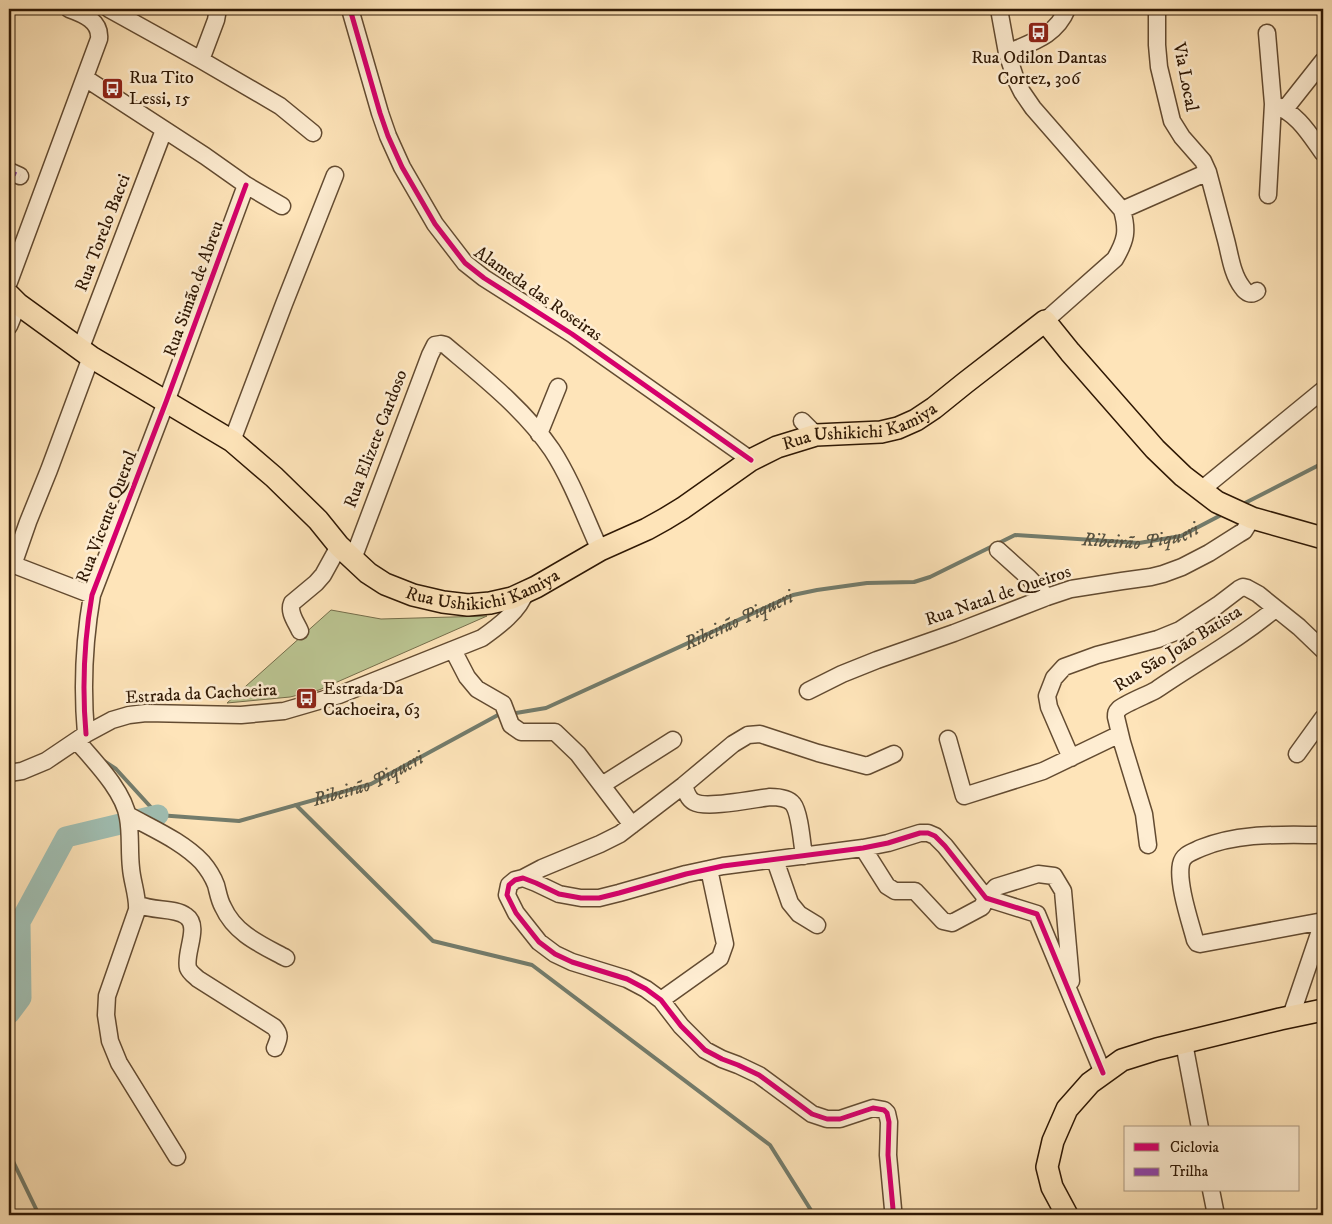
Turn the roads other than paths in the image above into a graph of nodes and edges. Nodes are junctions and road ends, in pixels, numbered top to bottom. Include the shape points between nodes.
1 (69, 9) edge
2 (109, 9) edge
3 (218, 9) edge
4 (350, 9) edge
5 (999, 9) edge
6 (1067, 9) edge
7 (1157, 9) edge
8 (94, 15) edge
9 (1268, 33) dead end
10 (1007, 53) junction
11 (202, 60) junction
12 (1323, 61) edge
13 (85, 78) junction
14 (1279, 106) junction
15 (164, 130) junction
16 (313, 133) dead end
17 (1323, 153) edge
18 (1208, 172) junction
19 (335, 175) dead end
20 (246, 185) junction
21 (1268, 195) dead end
22 (282, 206) dead end
23 (1122, 210) junction
24 (9, 282) edge
25 (1258, 291) dead end
26 (13, 299) edge
27 (1046, 322) junction
28 (9, 326) edge
29 (86, 353) junction
30 (558, 387) dead end
31 (1323, 390) edge
32 (166, 402) junction
33 (539, 434) junction
34 (232, 441) junction
35 (751, 460) junction
36 (1209, 496) junction
37 (1249, 517) junction
38 (1323, 538) edge
39 (600, 550) junction
40 (998, 550) dead end
41 (346, 552) junction
42 (11, 564) edge
43 (526, 591) junction
44 (92, 595) junction
45 (1047, 597) junction
46 (1274, 609) junction
47 (300, 630) dead end
48 (453, 650) junction
49 (1323, 650) edge
50 (808, 691) dead end
51 (1323, 718) edge
52 (1120, 734) junction
53 (81, 738) junction
54 (948, 739) dead end
55 (672, 740) dead end
56 (894, 754) dead end
57 (1297, 754) dead end
58 (1071, 758) junction
59 (9, 774) edge
60 (602, 785) junction
61 (684, 786) junction
62 (128, 816) junction
63 (632, 825) junction
64 (1323, 835) edge
65 (1148, 846) dead end
66 (863, 848) junction
67 (804, 856) junction
68 (775, 860) junction
69 (709, 869) junction
70 (523, 878) junction
71 (986, 898) junction
72 (138, 904) junction
73 (1323, 921) edge
74 (817, 925) dead end
75 (286, 958) dead end
76 (1072, 998) junction
77 (661, 1000) junction
78 (1323, 1010) edge
79 (1291, 1016) junction
80 (1184, 1043) junction
81 (275, 1048) dead end
82 (1103, 1073) junction
83 (1200, 1126) edge
84 (177, 1158) dead end
85 (1211, 1192) edge
86 (893, 1209) dead end
87 (1067, 1215) edge
88 (1216, 1215) edge

1 - 8 street
2 - 11 street
3 - 11 street
4 - 35 street, Alameda das Roseiras via 380,113 402,168 435,224 465,263
5 - 10 street
6 - 10 street via 1053,30
7 - 18 street, Via Local via 1159,67 1172,121
8 - 13 street via 100,33
9 - 14 street
10 - 23 street via 1022,92 1033,108
11 - 16 street via 280,106
12 - 14 street
13 - 15 street
13 - 24 street
14 - 17 street via 1296,118
14 - 21 street
15 - 20 street
15 - 29 street, Rua Torelo Bacci
18 - 23 street
18 - 25 street via 1234,270 1246,292 1254,294
19 - 34 street
20 - 22 street
20 - 32 street, Rua Simão de Abreu
23 - 27 street via 1125,236 1115,259
26 - 28 street
26 - 29 main road, Rua Ushikichi Kamiya
27 - 35 main road, Rua Ushikichi Kamiya via 916,420 881,432 809,428
27 - 36 main road via 1155,449
29 - 32 main road, Rua Ushikichi Kamiya
29 - 42 street, Rua Torelo Bacci via 48,470
30 - 33 street
31 - 36 street
32 - 34 main road, Rua Ushikichi Kamiya
32 - 44 street, Rua Vicente Querol
33 - 39 street via 565,473
33 - 41 street, Rua Elizete Cardoso via 496,389 445,345 437,344
34 - 41 main road, Rua Ushikichi Kamiya via 274,477
35 - 39 main road, Rua Ushikichi Kamiya via 665,519
36 - 37 main road
37 - 38 main road
37 - 45 street, Rua Natal de Queiros via 1244,531 1182,567 1151,577 1071,589
39 - 43 main road, Rua Ushikichi Kamiya
40 - 45 street
41 - 43 main road, Rua Ushikichi Kamiya via 368,573 386,584 443,602 490,603
41 - 47 street via 292,603 291,611
42 - 44 street
43 - 48 street, Estrada da Cachoeira via 522,602 495,628 482,638
44 - 53 street, Rua Vicente Querol via 87,624
45 - 50 street, Rua Natal de Queiros via 877,660
46 - 49 street
46 - 52 street, Rua São João Batista via 1156,690 1119,708 1116,717
46 - 58 street via 1258,594 1243,587 1180,630 1064,667 1054,678 1047,696
48 - 53 street, Estrada da Cachoeira via 339,695 284,711 241,715 129,715 112,720
48 - 60 street via 477,689 503,704 511,725 521,732 556,732
51 - 57 street
52 - 58 street
52 - 65 street, Rua São João Batista via 1144,814
53 - 59 street, Estrada da Cachoeira via 46,761
53 - 62 street via 117,790
54 - 58 street via 964,796 1043,771
55 - 60 street
56 - 61 street via 867,766 760,734 733,744
60 - 63 street
61 - 63 street
61 - 67 street via 690,799 700,804 770,797 788,800 797,814
62 - 72 street via 131,868
62 - 75 street via 192,853 210,872 227,916 235,926
63 - 70 street via 600,844
64 - 73 street via 1237,838 1189,853 1180,866 1197,943
66 - 67 street
66 - 71 street via 920,833 935,836
66 - 71 street via 887,886 895,891 915,892 943,922 952,923 982,907
67 - 68 street
68 - 69 street
68 - 74 street via 790,903
69 - 70 street via 599,898 559,894
69 - 77 street via 725,944 720,958
70 - 77 street via 508,886 507,895 516,914 539,942 572,962 627,979
71 - 76 street via 1037,914
71 - 76 street via 996,887 1038,874 1054,876 1063,891
72 - 81 street via 187,916 193,929 189,970 274,1027 279,1033
72 - 84 street via 107,996 106,1015 110,1041 119,1063
73 - 79 street
76 - 82 street
77 - 86 street via 705,1050 759,1075 812,1114 840,1119 873,1108 884,1110 890,1122 888,1155
78 - 79 main road
79 - 80 main road
80 - 82 main road via 1122,1060
80 - 83 street
82 - 87 main road via 1090,1082 1067,1109 1053,1142 1047,1167 1052,1187
85 - 88 street

